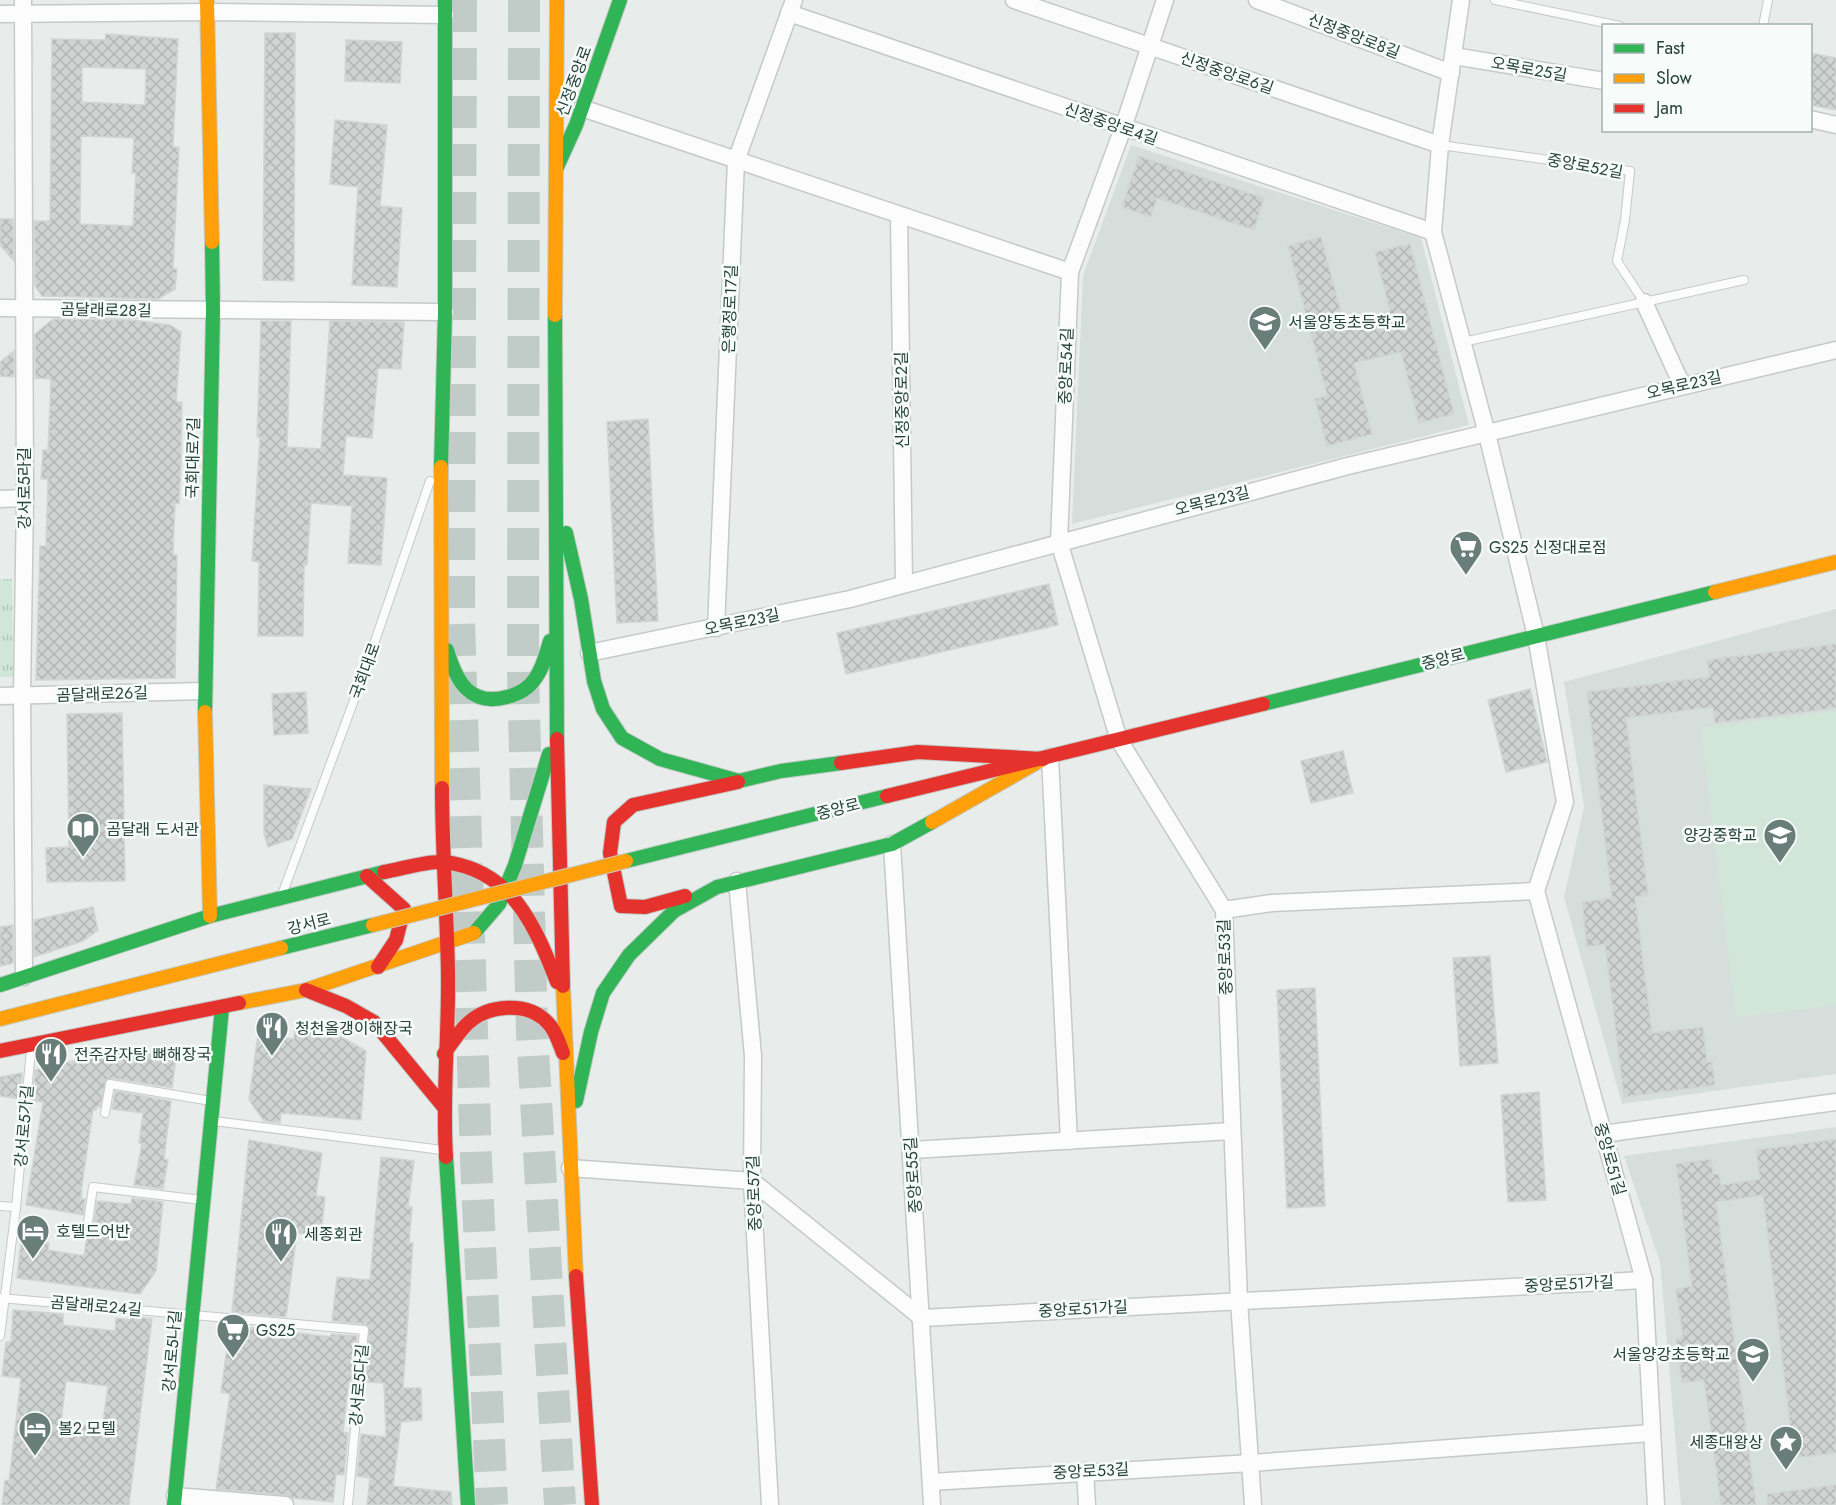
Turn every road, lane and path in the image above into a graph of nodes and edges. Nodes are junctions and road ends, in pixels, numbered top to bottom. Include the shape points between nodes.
1 (557, 0) edge
2 (620, 0) edge
3 (1014, 0) edge
4 (1165, 0) edge
5 (1257, 0) edge
6 (1461, 0) edge
7 (1495, 0) edge
8 (1768, 0) edge
9 (207, 6) edge
10 (792, 6) edge
11 (23, 7) edge
12 (445, 7) edge
13 (0, 14) edge
14 (1610, 24) edge
15 (1763, 24) edge
16 (1150, 47) junction
17 (1453, 64) junction
18 (1602, 81) edge
19 (582, 108) junction
20 (1812, 119) edge
21 (1836, 125) edge
22 (1123, 128) junction
23 (1440, 145) junction
24 (736, 161) junction
25 (555, 171) junction
26 (899, 216) junction
27 (1433, 232) junction
28 (1070, 272) junction
29 (1744, 280) dead end
30 (1644, 302) junction
31 (0, 308) edge
32 (22, 308) junction
33 (213, 311) junction
34 (446, 312) junction
35 (1462, 342) junction
36 (1836, 350) edge
37 (1682, 385) junction
38 (1487, 434) junction
39 (442, 443) junction
40 (555, 484) junction
41 (25, 498) junction
42 (0, 499) edge
43 (1059, 542) junction
44 (1836, 562) edge
45 (904, 584) junction
46 (556, 625) junction
47 (717, 628) junction
48 (441, 632) junction
49 (1536, 636) junction
50 (589, 653) junction
51 (204, 691) junction
52 (0, 696) edge
53 (21, 696) junction
54 (556, 727) junction
55 (1119, 740) junction
56 (1047, 758) junction
57 (739, 781) junction
58 (442, 788) junction
59 (892, 844) junction
60 (626, 861) joint
61 (442, 862) junction
62 (419, 866) junction
63 (367, 876) junction
64 (737, 881) junction
65 (717, 887) junction
66 (504, 890) junction
67 (1536, 891) junction
68 (281, 897) junction
69 (1224, 910) junction
70 (210, 916) junction
71 (445, 946) junction
72 (378, 967) junction
73 (24, 977) junction
74 (0, 985) edge
75 (306, 990) junction
76 (563, 997) junction
77 (222, 1008) junction
78 (0, 1018) edge
79 (32, 1045) junction
80 (0, 1051) edge
81 (444, 1054) junction
82 (565, 1056) junction
83 (212, 1101) junction
84 (1836, 1102) edge
85 (443, 1106) junction
86 (105, 1113) dead end
87 (210, 1120) junction
88 (1232, 1131) junction
89 (1603, 1134) junction
90 (568, 1137) junction
91 (1069, 1141) junction
92 (446, 1150) junction
93 (912, 1150) junction
94 (570, 1168) junction
95 (752, 1181) junction
96 (203, 1200) junction
97 (0, 1206) edge
98 (16, 1207) junction
99 (88, 1222) dead end
100 (1644, 1280) junction
101 (2, 1298) edge
102 (1239, 1301) junction
103 (192, 1314) junction
104 (922, 1318) junction
105 (0, 1336) edge
106 (1651, 1433) junction
107 (1251, 1463) junction
108 (1085, 1471) junction
109 (931, 1482) junction
110 (175, 1500) edge
111 (285, 1505) edge
112 (348, 1505) edge
113 (468, 1505) edge
114 (592, 1505) edge
115 (770, 1505) edge
116 (932, 1505) edge
117 (1087, 1505) edge
118 (1253, 1505) edge
119 (1656, 1505) edge

1 - 25 main road
2 - 19 main road, 신정중앙로
3 - 16 street, 신정중앙로6길
4 - 16 street, 중앙로54길
5 - 17 street, 신정중앙로8길
6 - 17 street
7 - 14 lane
8 - 15 lane
9 - 11 street
9 - 12 street
9 - 33 main road, 국회대로7길
10 - 22 street, 신정중앙로4길
10 - 24 street, 은행정로17길
11 - 13 street
11 - 32 street, 강서로5라길
12 - 34 main road
16 - 22 street, 중앙로54길
16 - 23 street, 신정중앙로6길
17 - 18 street, 오목로25길
17 - 23 street
19 - 24 street
19 - 25 main road, 신정중앙로
20 - 21 street
22 - 27 street, 신정중앙로4길
22 - 28 street, 중앙로54길
23 - 27 street
23 - 30 lane, 중앙로52길 via 1630,171 1617,261
24 - 26 street
24 - 47 street, 은행정로17길
25 - 40 main road
26 - 28 street
26 - 45 street, 신정중앙로2길
27 - 35 street
28 - 43 street, 중앙로54길
29 - 30 lane
30 - 35 lane
30 - 37 street
31 - 32 street, 곰달래로28길
32 - 33 street, 곰달래로28길
32 - 41 street, 강서로5라길
33 - 34 street
33 - 51 main road, 국회대로7길
34 - 39 main road
35 - 38 street
36 - 37 street, 오목로23길
37 - 38 street, 오목로23길
38 - 43 street, 오목로23길
38 - 49 street
39 - 48 main road
39 - 68 lane, 국회대로 via 387,609
40 - 46 main road
40 - 50 main road
41 - 42 street
41 - 53 street, 강서로5라길
43 - 45 street, 오목로23길
43 - 55 street, 중앙로54길
44 - 49 main road, 중앙로
45 - 47 street, 오목로23길
46 - 48 main road via 532,683 512,697 489,700 466,692 455,678
46 - 54 main road
47 - 50 street, 오목로23길
48 - 58 main road
49 - 55 main road, 중앙로
49 - 67 street via 1565,802
50 - 57 main road via 603,709 622,738 660,759
51 - 53 street, 곰달래로26길
51 - 70 main road, 국회대로7길
52 - 53 street, 곰달래로26길
53 - 73 street, 강서로5라길
54 - 66 main road via 533,809
54 - 76 main road
55 - 56 main road, 중앙로
55 - 69 street, 중앙로53길
56 - 57 main road via 918,752 781,771
56 - 59 main road
56 - 60 main road, 중앙로
56 - 91 street
57 - 65 main road via 633,805 613,825 615,895 621,906 631,910 648,907
58 - 61 main road
58 - 62 main road
59 - 64 main road
59 - 93 street, 중앙로55길
60 - 78 main road, 강서로, bridge
61 - 62 main road
61 - 66 main road via 472,869 495,880
61 - 71 main road
62 - 63 main road
63 - 68 main road
63 - 72 main road via 404,909 403,928 394,949
64 - 65 main road
64 - 95 street, 중앙로57길 via 753,1056
65 - 90 main road via 667,917 629,955 603,993
66 - 71 main road via 499,903 472,935
66 - 76 main road via 524,909
67 - 69 street via 1272,903
67 - 89 street, 중앙로51길
68 - 70 main road
69 - 88 street, 중앙로53길
70 - 73 main road
71 - 72 main road
71 - 81 main road via 448,974
72 - 75 main road
73 - 74 main road
75 - 77 main road
75 - 85 main road via 374,1022
76 - 82 main road
77 - 79 main road
77 - 83 main road, 강서로5나길
79 - 80 main road
79 - 98 lane, 강서로5가길
81 - 82 main road via 467,1024 481,1014 515,1007 536,1013 550,1025
81 - 85 main road
82 - 90 main road
83 - 86 lane via 110,1084
83 - 87 main road, 강서로5나길
84 - 89 street
85 - 92 main road
87 - 92 lane
87 - 96 main road, 강서로5나길
88 - 91 street
88 - 102 street, 중앙로53길
89 - 100 street, 중앙로51길
90 - 94 main road
91 - 93 street
92 - 113 main road
93 - 104 street, 중앙로55길
94 - 95 street
94 - 114 main road
95 - 104 street
95 - 115 street, 중앙로57길
96 - 99 lane via 93,1187
96 - 103 main road, 강서로5나길
97 - 98 lane
98 - 101 lane, 강서로5가길
100 - 102 street, 중앙로51가길
100 - 106 street, 중앙로51길
101 - 103 lane, 곰달래로24길
101 - 105 lane, 강서로5가길
102 - 104 street, 중앙로51가길
102 - 107 street, 중앙로53길
103 - 110 main road, 강서로5나길
103 - 112 lane, 강서로5다길 via 364,1330
104 - 109 street, 중앙로55길
106 - 107 street
106 - 119 street, 중앙로51길
107 - 108 street, 중앙로53길
107 - 118 street, 중앙로53길
108 - 109 street, 중앙로53길
108 - 117 street
109 - 116 street, 중앙로55길
110 - 111 street

